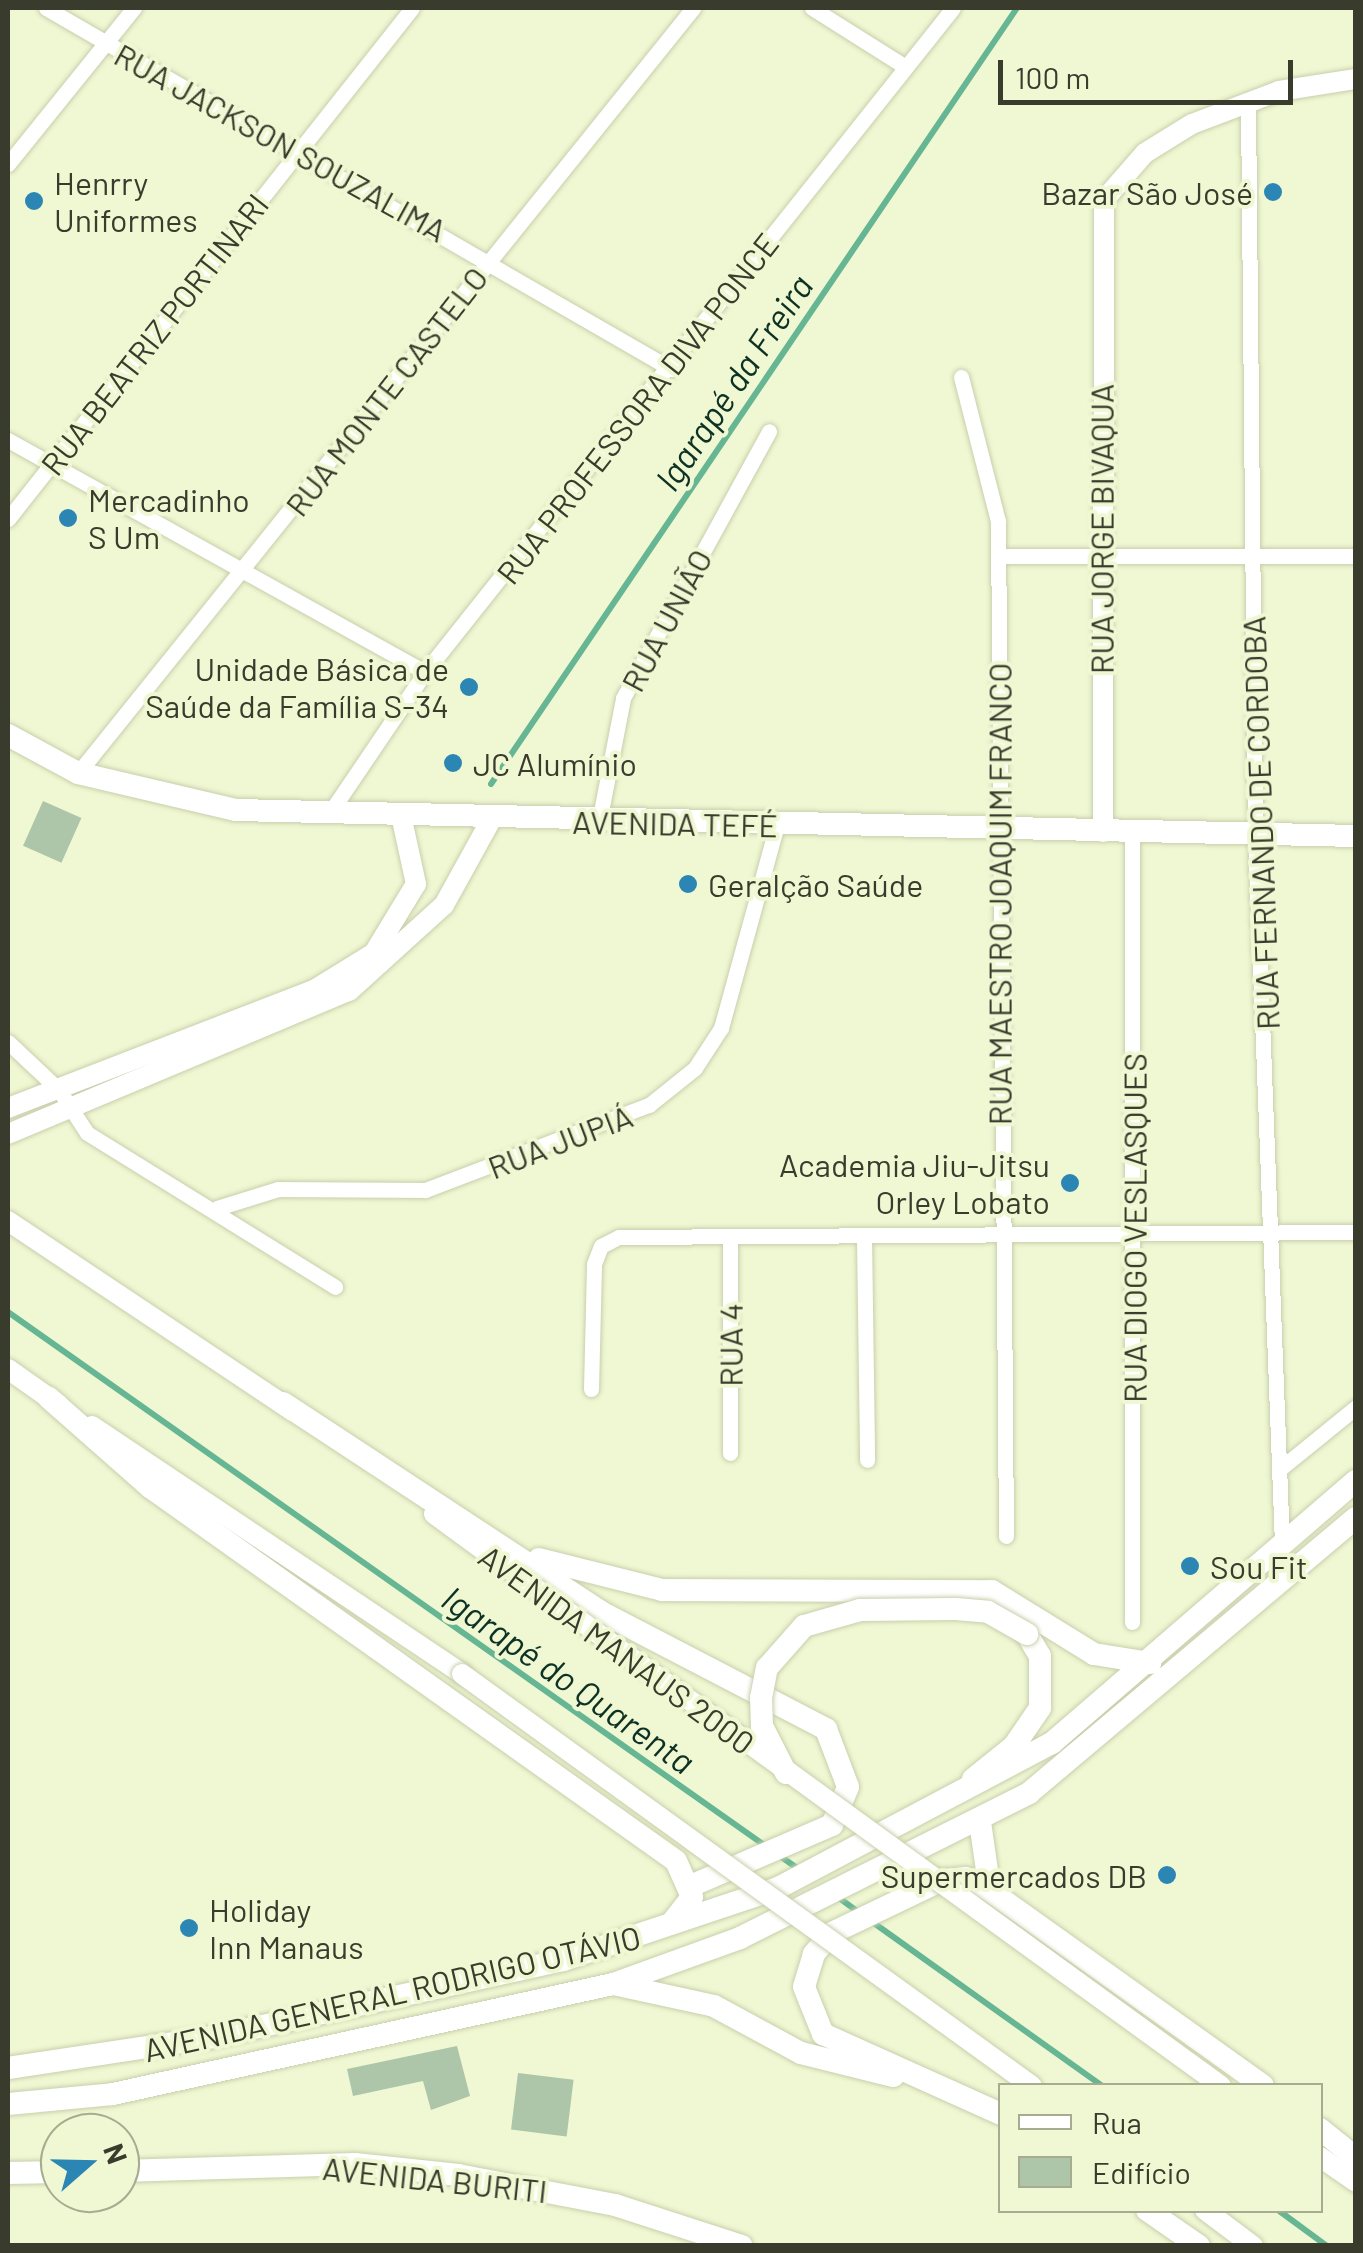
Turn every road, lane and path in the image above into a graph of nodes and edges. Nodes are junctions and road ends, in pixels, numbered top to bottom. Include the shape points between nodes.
1 (46, 8) edge
2 (134, 8) edge
3 (412, 8) edge
4 (692, 8) edge
5 (812, 8) edge
6 (952, 8) edge
7 (105, 44) junction
8 (904, 66) junction
9 (1356, 79) edge
10 (1248, 102) junction
11 (298, 151) junction
12 (8, 164) edge
13 (490, 260) junction
14 (671, 369) junction
15 (961, 376) dead end
16 (769, 431) dead end
17 (8, 440) edge
18 (50, 465) junction
19 (8, 519) edge
20 (998, 556) junction
21 (1356, 556) edge
22 (1102, 558) junction
23 (1254, 558) junction
24 (247, 566) junction
25 (425, 672) junction
26 (8, 735) edge
27 (78, 773) junction
28 (329, 814) junction
29 (401, 815) junction
30 (492, 818) junction
31 (598, 822) junction
32 (778, 825) junction
33 (998, 828) junction
34 (1103, 832) junction
35 (1132, 834) junction
36 (1254, 835) junction
37 (1356, 836) edge
38 (8, 1042) edge
39 (64, 1098) junction
40 (8, 1108) edge
41 (8, 1134) edge
42 (217, 1208) junction
43 (8, 1222) edge
44 (1274, 1232) junction
45 (1356, 1232) edge
46 (1136, 1233) junction
47 (730, 1236) junction
48 (864, 1236) junction
49 (1000, 1237) junction
50 (335, 1286) dead end
51 (8, 1369) edge
52 (591, 1389) dead end
53 (49, 1398) junction
54 (282, 1404) junction
55 (1356, 1407) edge
56 (730, 1453) dead end
57 (867, 1460) dead end
58 (1282, 1468) junction
59 (1356, 1481) edge
60 (1356, 1518) edge
61 (1006, 1536) dead end
62 (1282, 1544) junction
63 (505, 1546) junction
64 (1132, 1622) dead end
65 (1150, 1663) junction
66 (786, 1773) junction
67 (934, 1812) junction
68 (980, 1822) junction
69 (693, 1884) junction
70 (990, 1890) junction
71 (663, 1931) junction
72 (612, 1984) junction
73 (8, 2068) edge
74 (917, 2078) junction
75 (1028, 2083) edge
76 (1217, 2083) edge
77 (1259, 2083) edge
78 (8, 2104) edge
79 (998, 2113) edge
80 (1323, 2131) edge
81 (1356, 2158) edge
82 (1323, 2159) edge
83 (140, 2171) edge
84 (40, 2172) edge
85 (8, 2173) edge
86 (1356, 2182) edge
87 (1151, 2213) edge
88 (1208, 2213) edge
89 (680, 2224) junction
90 (692, 2246) edge
91 (742, 2246) edge
92 (1199, 2246) edge
93 (1253, 2246) edge

1 - 7 street, RUA JACKSON SOUZALIMA
2 - 7 street
3 - 11 street, RUA BEATRIZ PORTINARI
4 - 13 street, RUA MONTE CASTELO
5 - 8 street
6 - 8 street, RUA PROFESSORA DIVA PONCE
7 - 11 street, RUA JACKSON SOUZALIMA
7 - 12 street
8 - 14 street, RUA PROFESSORA DIVA PONCE
9 - 10 street
10 - 22 street, RUA JORGE BIVAQUA via 1145,153 1104,200 1098,226
10 - 23 street, RUA FERNANDO DE CORDOBA
11 - 13 street, RUA JACKSON SOUZALIMA
11 - 18 street, RUA BEATRIZ PORTINARI
13 - 14 street, RUA JACKSON SOUZALIMA
13 - 24 street, RUA MONTE CASTELO
14 - 25 street, RUA PROFESSORA DIVA PONCE
15 - 20 street, RUA MAESTRO JOAQUIM FRANCO via 992,480
16 - 31 street, RUA UNIÃO via 624,698
17 - 18 street
18 - 19 street, RUA BEATRIZ PORTINARI
18 - 24 street
20 - 22 street
20 - 33 street, RUA MAESTRO JOAQUIM FRANCO
21 - 23 street
22 - 23 street
22 - 34 street, RUA JORGE BIVAQUA
23 - 36 street, RUA FERNANDO DE CORDOBA
24 - 25 street
24 - 27 street, RUA MONTE CASTELO
25 - 28 street, RUA PROFESSORA DIVA PONCE
26 - 27 main road, AVENIDA TEFÉ
27 - 28 main road, AVENIDA TEFÉ via 236,810
28 - 29 main road, AVENIDA TEFÉ
29 - 30 main road, AVENIDA TEFÉ
29 - 39 street via 416,884 374,953 314,990
30 - 31 main road, AVENIDA TEFÉ
30 - 39 street via 444,905 349,991
31 - 32 main road, AVENIDA TEFÉ
32 - 33 main road, AVENIDA TEFÉ
32 - 42 street, RUA JUPIÁ via 721,1028 695,1068 650,1105 426,1190 278,1190
33 - 34 main road, AVENIDA TEFÉ
33 - 49 street, RUA MAESTRO JOAQUIM FRANCO
34 - 35 main road, AVENIDA TEFÉ
35 - 36 main road, AVENIDA TEFÉ
35 - 46 street, RUA DIOGO VESLASQUES
36 - 37 main road, AVENIDA TEFÉ
36 - 44 street, RUA FERNANDO DE CORDOBA
38 - 39 street
39 - 40 street
39 - 41 street
39 - 42 street via 87,1133
42 - 50 street
43 - 54 street, AVENIDA MANAUS 2000
44 - 45 street
44 - 46 street
44 - 58 street, RUA FERNANDO DE CORDOBA
46 - 49 street
46 - 64 street, RUA DIOGO VESLASQUES
47 - 48 street
47 - 52 street via 619,1237 601,1246
47 - 56 street, RUA 4
48 - 49 street
48 - 57 street
49 - 61 street, RUA MAESTRO JOAQUIM FRANCO
51 - 53 street
53 - 69 main road via 150,1487 676,1861
53 - 75 street, bridge via 462,1674
54 - 63 main road
54 - 66 street, AVENIDA MANAUS 2000, bridge
55 - 58 street
58 - 62 street, RUA FERNANDO DE CORDOBA
59 - 62 main road, AVENIDA GENERAL RODRIGO OTÁVIO
60 - 68 main road, AVENIDA GENERAL RODRIGO OTÁVIO via 1056,1774
62 - 65 main road, AVENIDA GENERAL RODRIGO OTÁVIO
63 - 65 main road via 598,1580 662,1590 992,1591 1094,1654
63 - 69 main road via 601,1612 826,1729 848,1787 820,1837
65 - 67 main road, AVENIDA GENERAL RODRIGO OTÁVIO via 1052,1743
66 - 67 main road, bridge via 762,1726 761,1698 768,1668 804,1626 860,1610 988,1612 1027,1634 1044,1682 1031,1725
66 - 76 street, AVENIDA MANAUS 2000, bridge
67 - 71 main road, AVENIDA GENERAL RODRIGO OTÁVIO via 851,1856
68 - 70 main road
68 - 72 main road, AVENIDA GENERAL RODRIGO OTÁVIO via 806,1908
69 - 71 main road via 687,1910
70 - 74 main road via 956,1876 898,1900 832,1933 807,1968 814,2025
70 - 77 main road
71 - 73 main road, AVENIDA GENERAL RODRIGO OTÁVIO via 214,2037
72 - 74 main road via 714,2006 854,2072
72 - 78 main road, AVENIDA GENERAL RODRIGO OTÁVIO via 148,2086
74 - 79 main road
80 - 81 main road
82 - 86 street
83 - 89 main road, AVENIDA BURITI via 355,2164 556,2190
84 - 85 main road
87 - 92 main road
88 - 93 street
89 - 90 street
89 - 91 main road, AVENIDA BURITI

